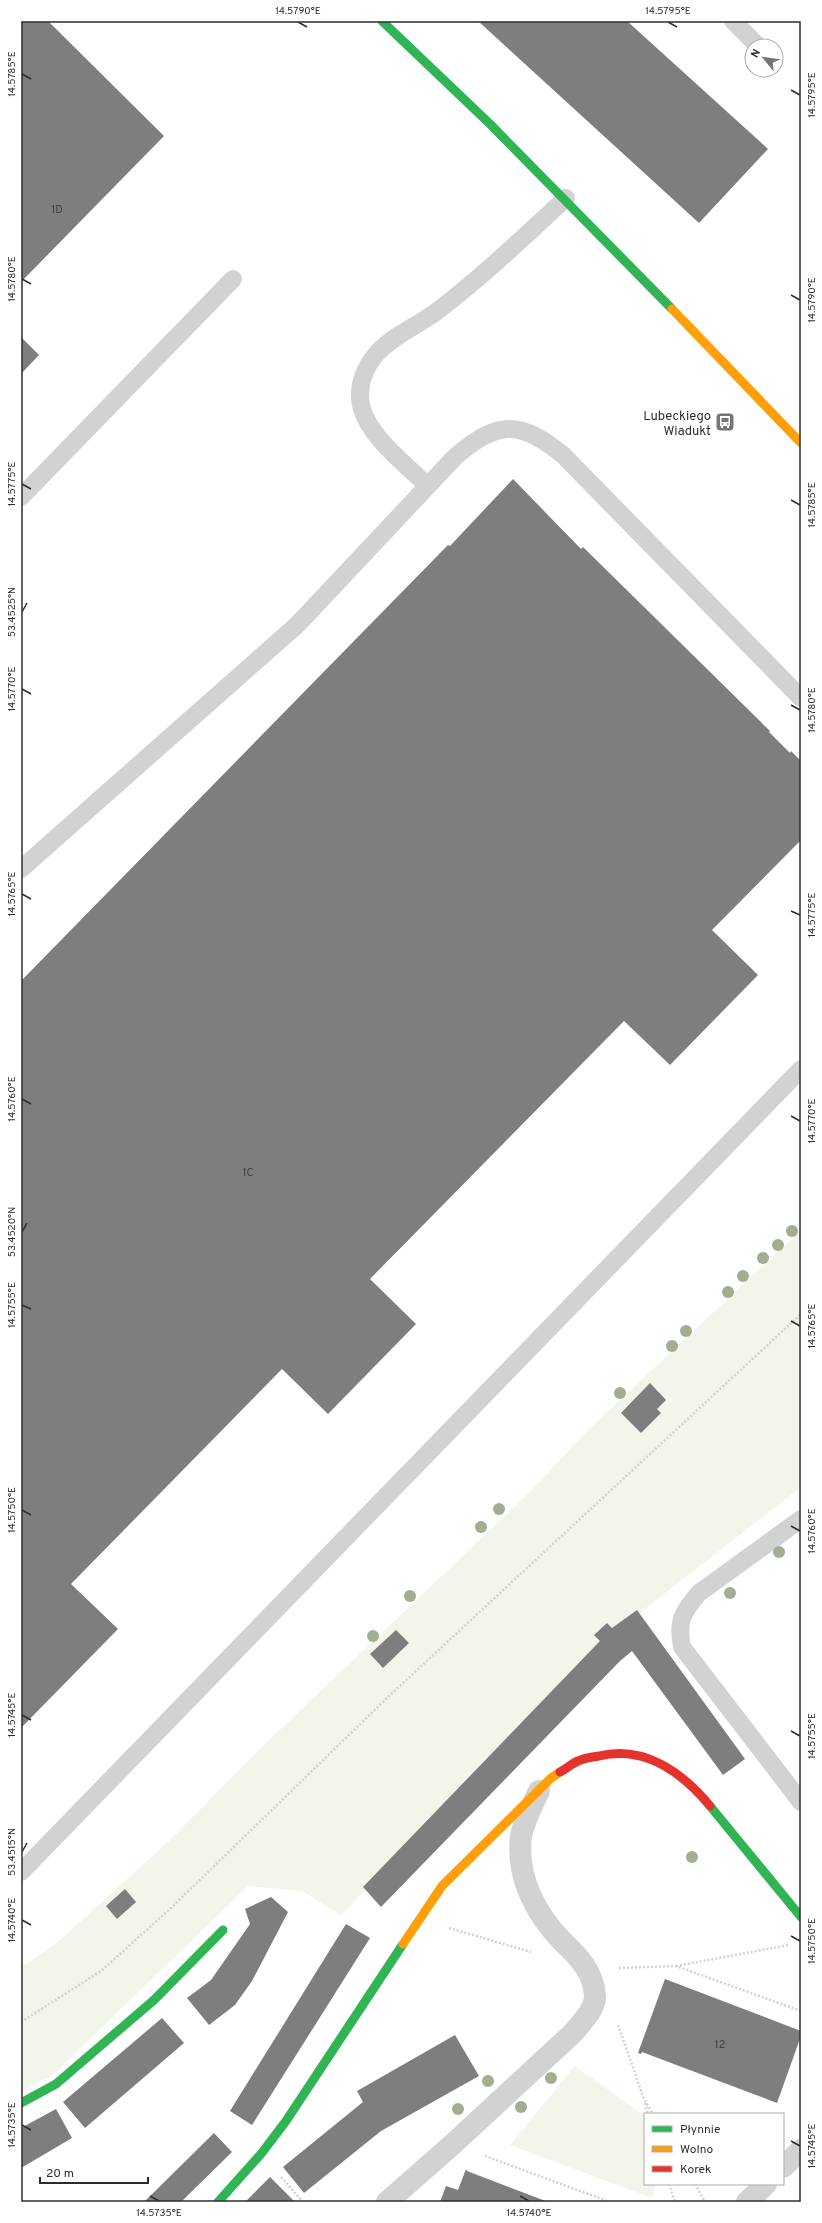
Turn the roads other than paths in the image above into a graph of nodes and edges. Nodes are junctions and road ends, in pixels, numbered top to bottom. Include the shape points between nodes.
1 (382, 21) edge
2 (733, 21) edge
3 (750, 38) edge
4 (566, 198) junction
5 (233, 279) dead end
6 (801, 443) edge
7 (428, 486) junction
8 (21, 497) edge
9 (801, 698) edge
10 (21, 869) edge
11 (801, 1069) edge
12 (801, 1519) edge
13 (539, 1790) junction
14 (801, 1802) edge
15 (21, 1872) edge
16 (801, 1918) edge
17 (223, 1930) dead end
18 (21, 2103) edge
19 (801, 2150) edge
20 (784, 2166) edge
21 (765, 2185) edge
22 (218, 2202) edge
23 (386, 2202) edge
24 (747, 2202) edge

1 - 4 street via 468,100
2 - 3 lane
4 - 6 street
4 - 7 lane via 487,270 440,308 392,340 368,365 360,392 361,406 367,421 390,450
5 - 8 lane
7 - 9 lane via 475,440 491,431 507,428 537,436 562,455
7 - 10 lane via 298,624
11 - 15 lane
12 - 14 lane via 699,1593 687,1606 680,1619 679,1633 682,1647
13 - 16 street via 579,1760 606,1754 629,1754 655,1760 680,1775 695,1788
13 - 22 street via 442,1886 286,2121 261,2154
13 - 23 street via 521,1836 520,1856 524,1876 540,1915 585,1964 591,1977 595,1998 587,2016 572,2033 453,2144
17 - 18 street via 154,2000 56,2084
19 - 20 street
21 - 24 street

